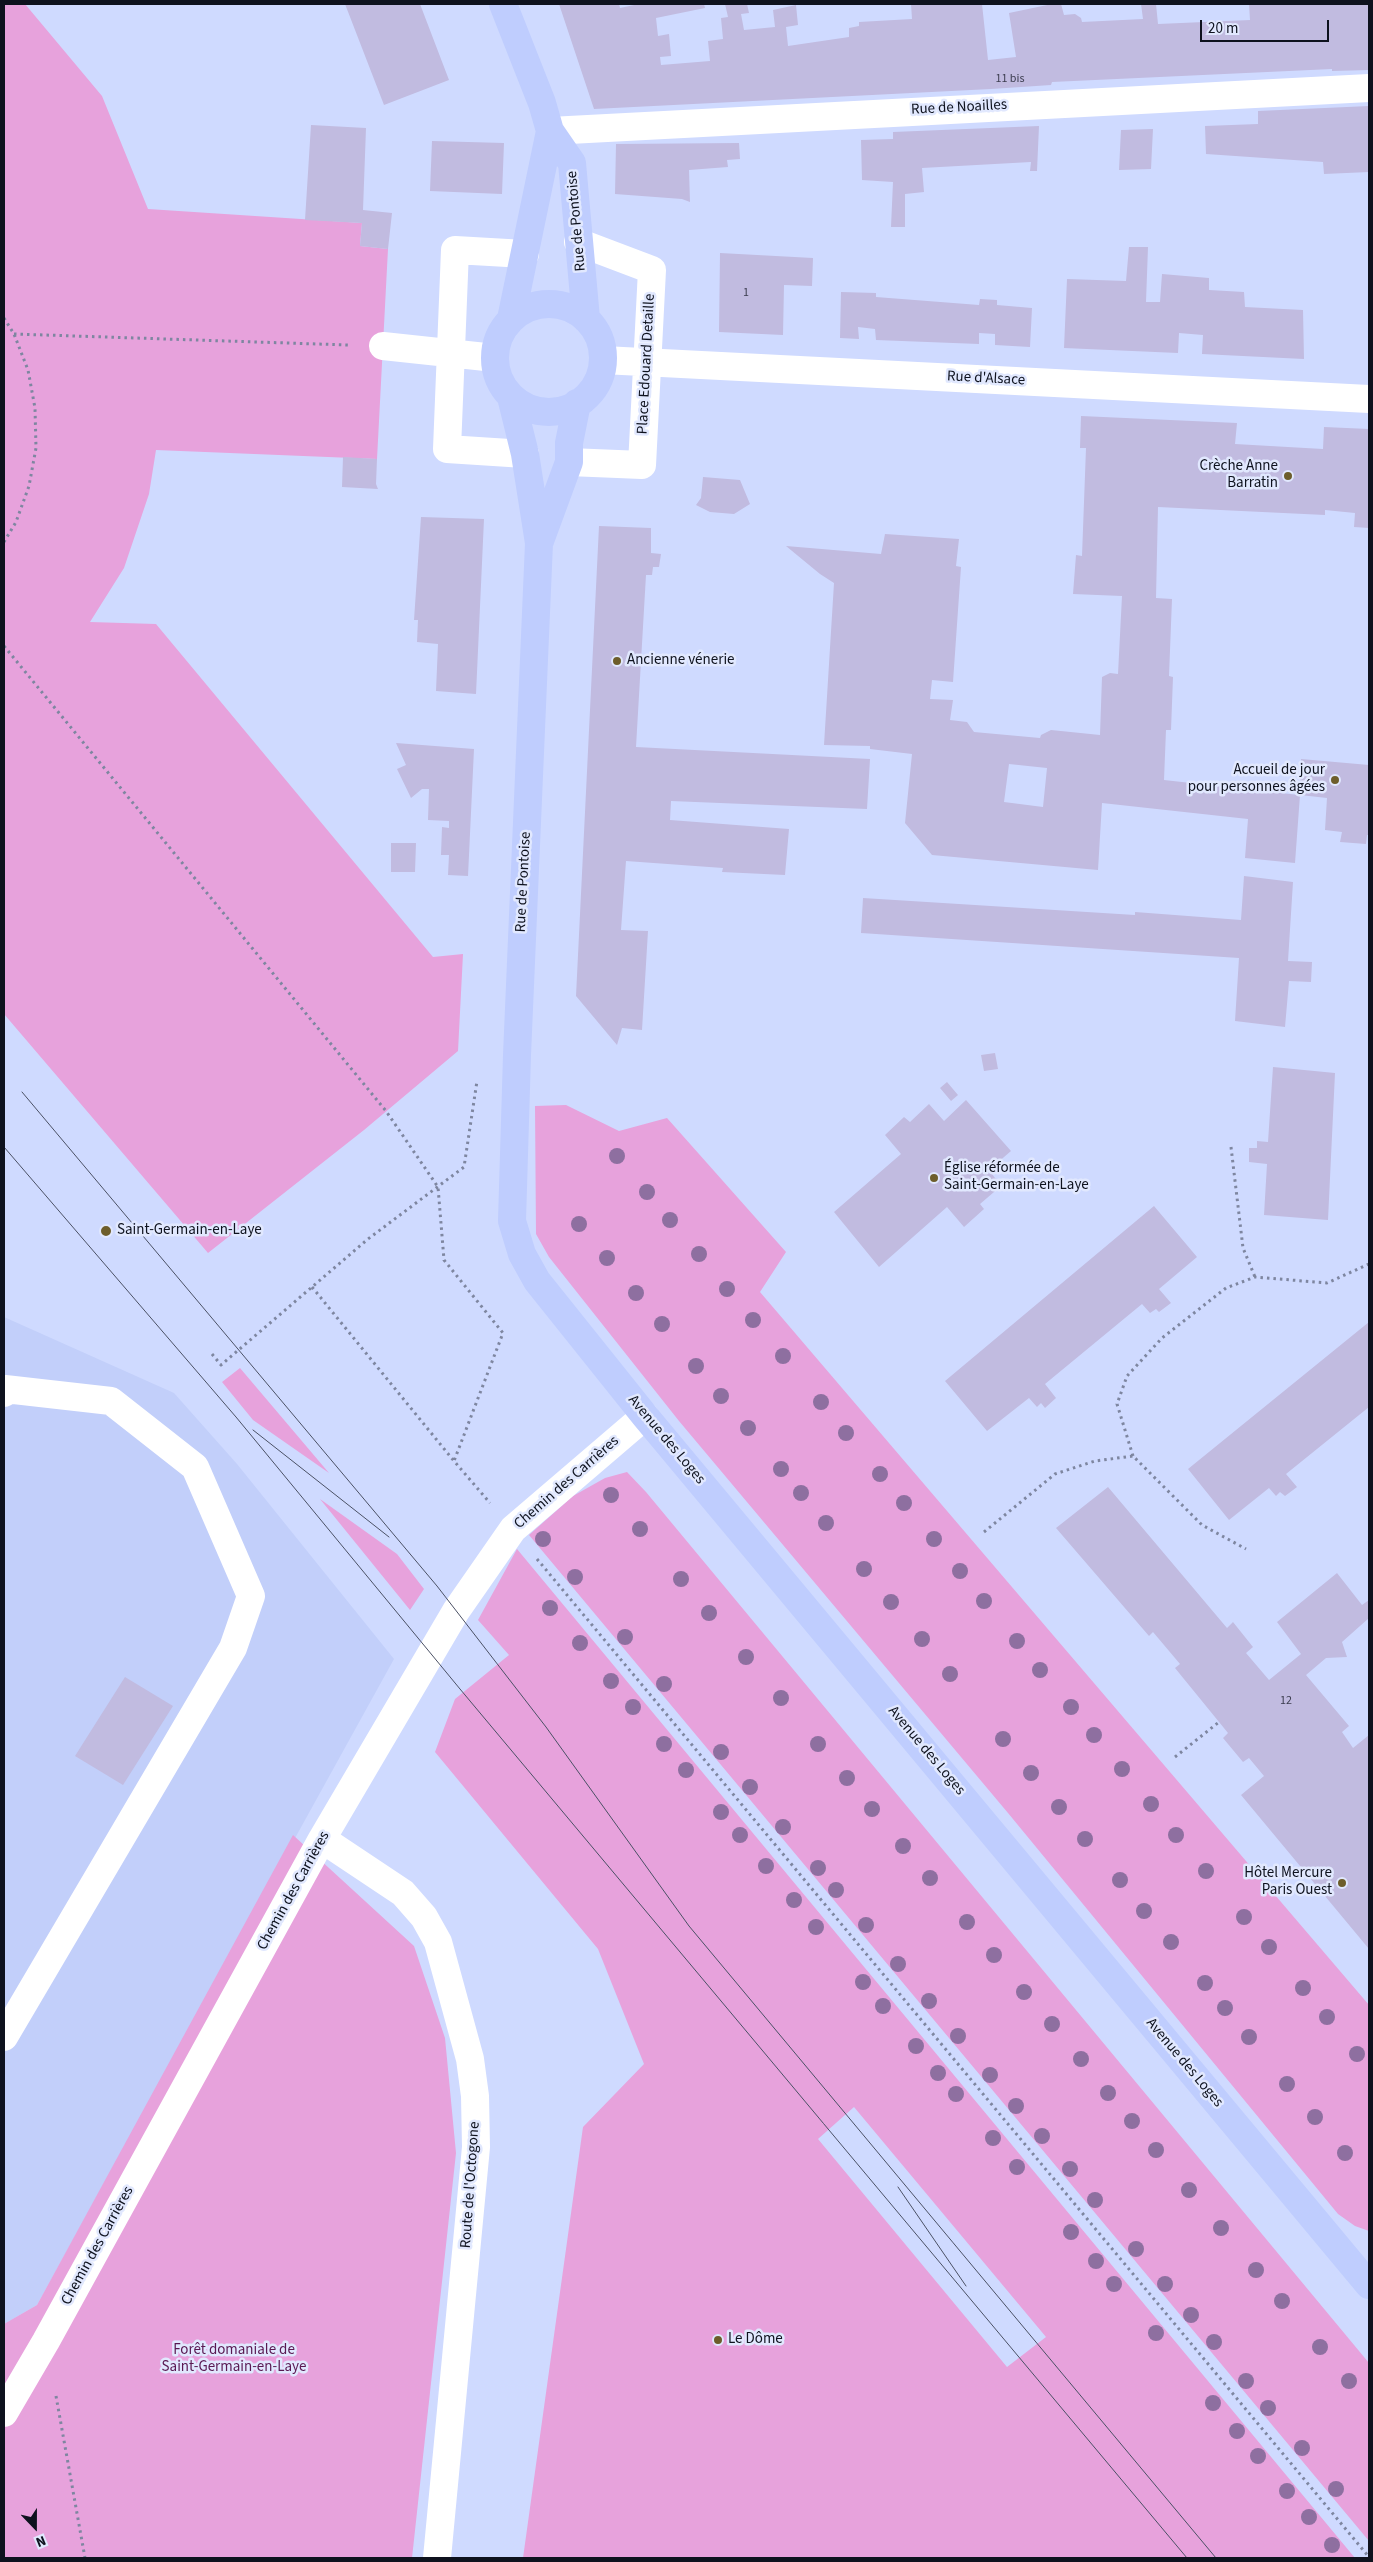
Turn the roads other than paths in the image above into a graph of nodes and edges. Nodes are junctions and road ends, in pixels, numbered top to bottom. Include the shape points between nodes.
1 (503, 4) edge
2 (1369, 88) edge
3 (550, 131) junction
4 (578, 242) junction
5 (525, 254) junction
6 (511, 319) junction
7 (586, 319) junction
8 (383, 346) road end
9 (451, 353) junction
10 (495, 358) junction
11 (602, 360) junction
12 (647, 362) junction
13 (511, 397) junction
14 (1369, 399) edge
15 (577, 403) junction
16 (525, 454) junction
17 (569, 462) junction
18 (539, 543) junction
19 (512, 1221) joint
20 (4, 1393) edge
21 (645, 1416) junction
22 (322, 1839) junction
23 (4, 2038) edge
24 (1365, 2272) edge
25 (4, 2413) edge
26 (437, 2558) edge

1 - 3 main road, Rue de Pontoise
2 - 3 street, Rue de Noailles
3 - 4 main road, Rue de Pontoise via 572,163
3 - 5 main road, Rue de Pontoise
4 - 7 main road, Rue de Pontoise
4 - 12 street, Place Edouard Detaille via 652,270
5 - 6 main road, Rue de Pontoise
5 - 9 street via 455,250
6 - 7 main road via 540,305 557,305 572,309
6 - 10 main road via 501,333
7 - 11 main road via 596,331
8 - 9 street
9 - 10 street
9 - 16 street via 447,449
10 - 13 main road via 501,383
11 - 12 street, Rue d'Alsace
11 - 15 main road via 594,387
12 - 14 street, Rue d'Alsace
12 - 17 street, Place Edouard Detaille via 642,465
13 - 15 main road via 539,411 555,411
13 - 16 main road, Rue de Pontoise
15 - 17 main road, Rue de Pontoise via 569,443
16 - 18 main road, Rue de Pontoise
17 - 18 main road, Rue de Pontoise
18 - 19 main road, Rue de Pontoise
19 - 21 main road, Avenue des Loges via 522,1254 537,1281
20 - 23 street via 5,1389 111,1401 195,1466 251,1596 233,1648
21 - 22 street, Chemin des Carrières via 512,1529 456,1611
21 - 24 main road, Avenue des Loges
22 - 25 street, Chemin des Carrières
22 - 26 street, Route de l'Octogone via 403,1893 424,1917 438,1942 470,2060 476,2096 476,2147

